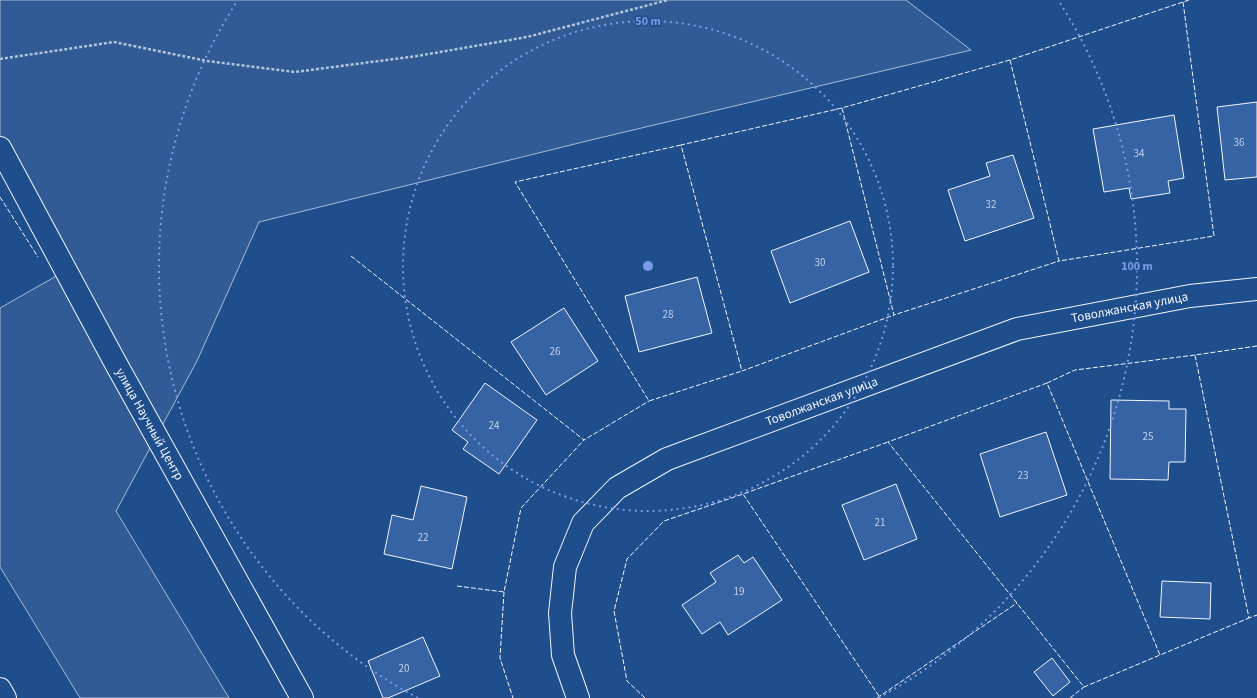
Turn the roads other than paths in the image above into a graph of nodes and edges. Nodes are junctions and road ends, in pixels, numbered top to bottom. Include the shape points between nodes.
1 (0, 148) edge
2 (1257, 290) edge
3 (0, 689) edge
4 (5, 698) edge
5 (302, 698) edge
6 (578, 698) edge

1 - 5 street, улица Научный Центр via 115,362
2 - 6 street, Товолжанская улица via 1190,296 1017,329 667,459 617,488 583,523 566,567 560,613 563,655
3 - 4 street

